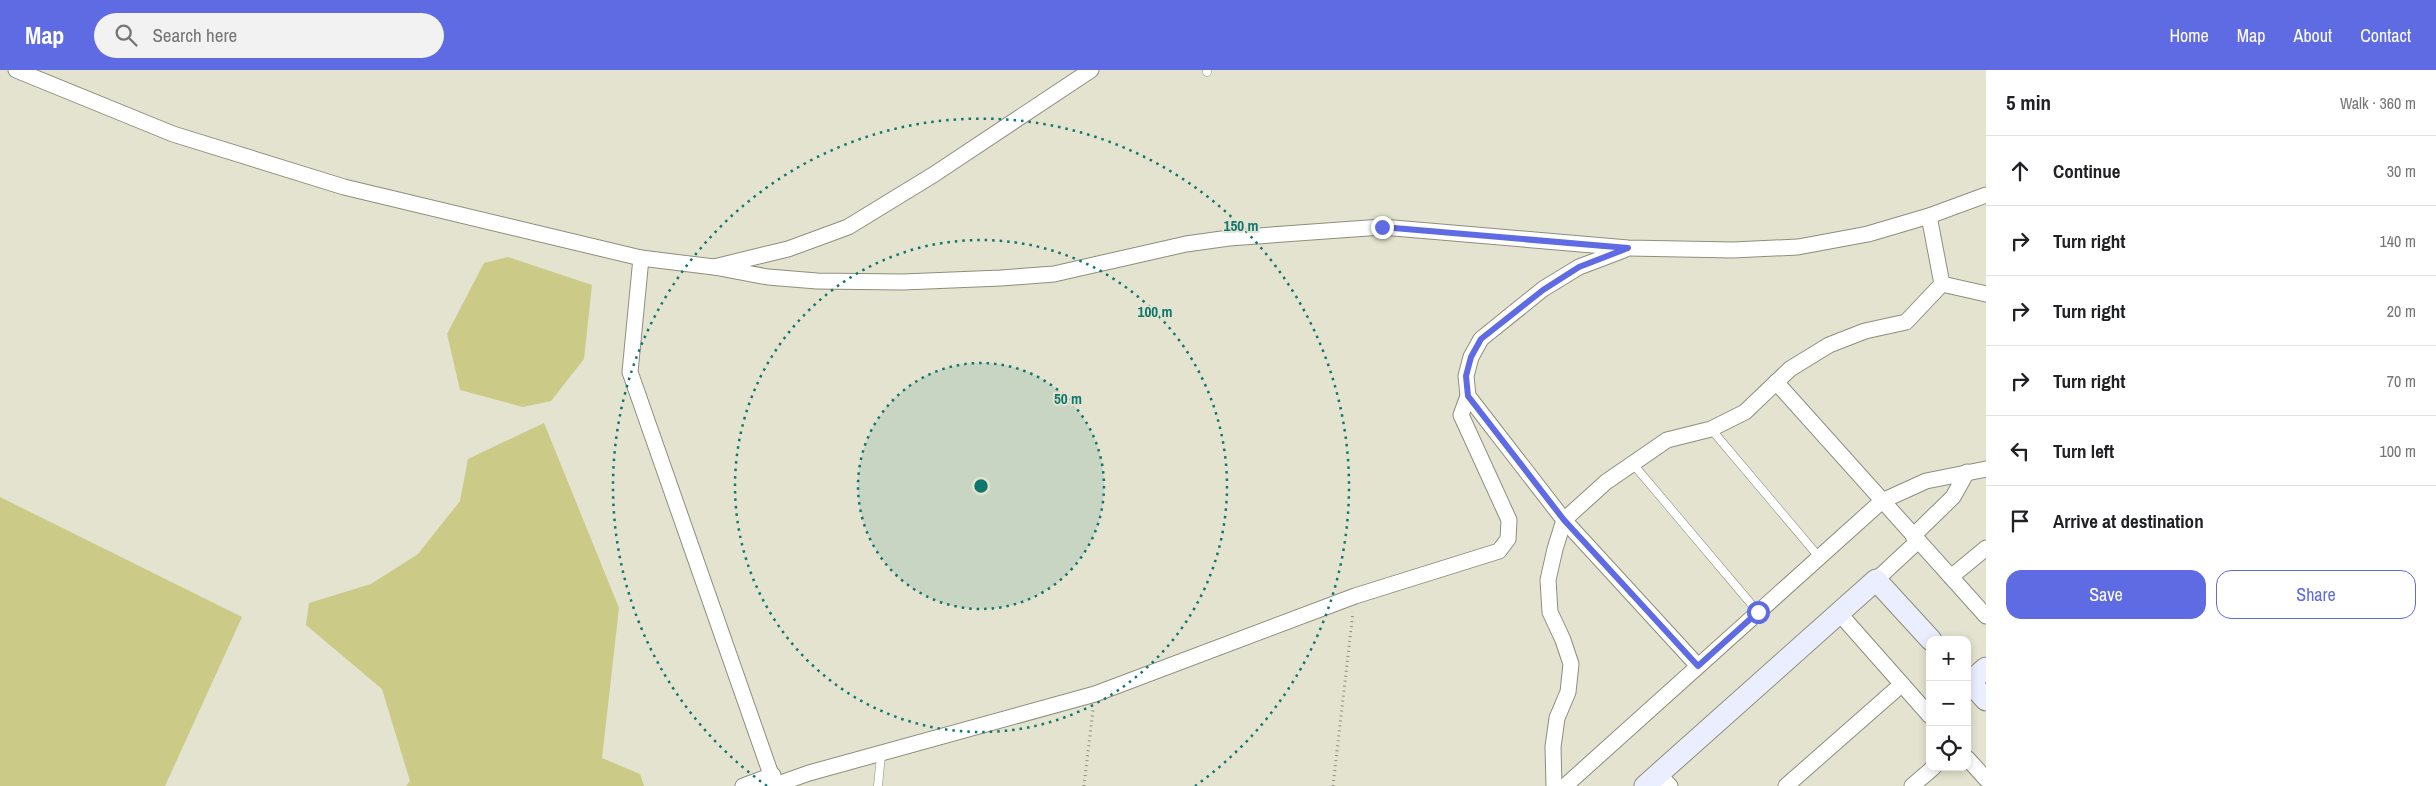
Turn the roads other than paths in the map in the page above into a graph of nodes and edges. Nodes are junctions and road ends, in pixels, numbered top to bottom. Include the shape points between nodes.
1 (16, 70) edge
2 (1091, 70) edge
3 (1986, 194) edge
4 (1929, 216) junction
5 (1628, 248) junction
6 (641, 258) junction
7 (714, 267) junction
8 (1942, 284) junction
9 (1986, 294) edge
10 (1776, 382) junction
11 (1468, 396) junction
12 (1711, 429) junction
13 (1633, 464) junction
14 (1986, 469) edge
15 (1967, 472) junction
16 (1882, 500) junction
17 (1564, 520) junction
18 (1915, 539) junction
19 (1986, 548) edge
20 (1818, 557) junction
21 (1950, 577) junction
22 (1876, 580) junction
23 (1758, 612) junction
24 (1839, 613) junction
25 (1986, 616) edge
26 (1927, 636) edge
27 (1698, 666) junction
28 (1975, 676) edge
29 (1902, 684) junction
30 (1986, 700) edge
31 (1926, 711) edge
32 (881, 755) junction
33 (1971, 762) edge
34 (1929, 771) edge
35 (1986, 779) edge
36 (774, 782) edge
37 (1658, 782) edge
38 (743, 786) edge
39 (878, 786) edge
40 (1554, 786) edge
41 (1565, 786) edge
42 (1786, 786) edge
43 (1912, 786) edge

1 - 6 street via 173,134 334,184
2 - 7 street via 933,176 848,227 788,249
3 - 4 street
4 - 5 street via 1868,234 1798,247 1733,250
4 - 8 street
5 - 7 street via 1382,227 1220,239 1054,274 1001,278 817,281 768,277
5 - 11 street via 1579,267 1543,290 1481,339 1471,357 1466,376
6 - 7 street
6 - 36 street via 630,372
8 - 9 street
8 - 10 street via 1906,322 1865,331 1829,345 1790,369
10 - 12 street via 1745,412
10 - 16 street
11 - 17 street
11 - 32 street via 1461,415 1509,520 1508,539 1499,551 1355,596 1095,694
12 - 13 street via 1667,440
12 - 20 lane
13 - 17 street via 1606,482
13 - 23 lane
14 - 15 street
15 - 16 street via 1926,481
15 - 18 street via 1953,497
16 - 18 street
16 - 20 street
17 - 27 street
17 - 40 street via 1548,580 1550,612 1571,664 1568,692 1557,718 1553,747
18 - 21 street
18 - 22 street
19 - 21 street
20 - 23 street
21 - 25 street
22 - 24 street
22 - 26 street
23 - 27 street
24 - 29 street
24 - 37 street
27 - 41 street
28 - 30 street
29 - 31 street
29 - 42 street
32 - 36 street
32 - 39 lane
33 - 35 street
34 - 43 street
36 - 38 street

